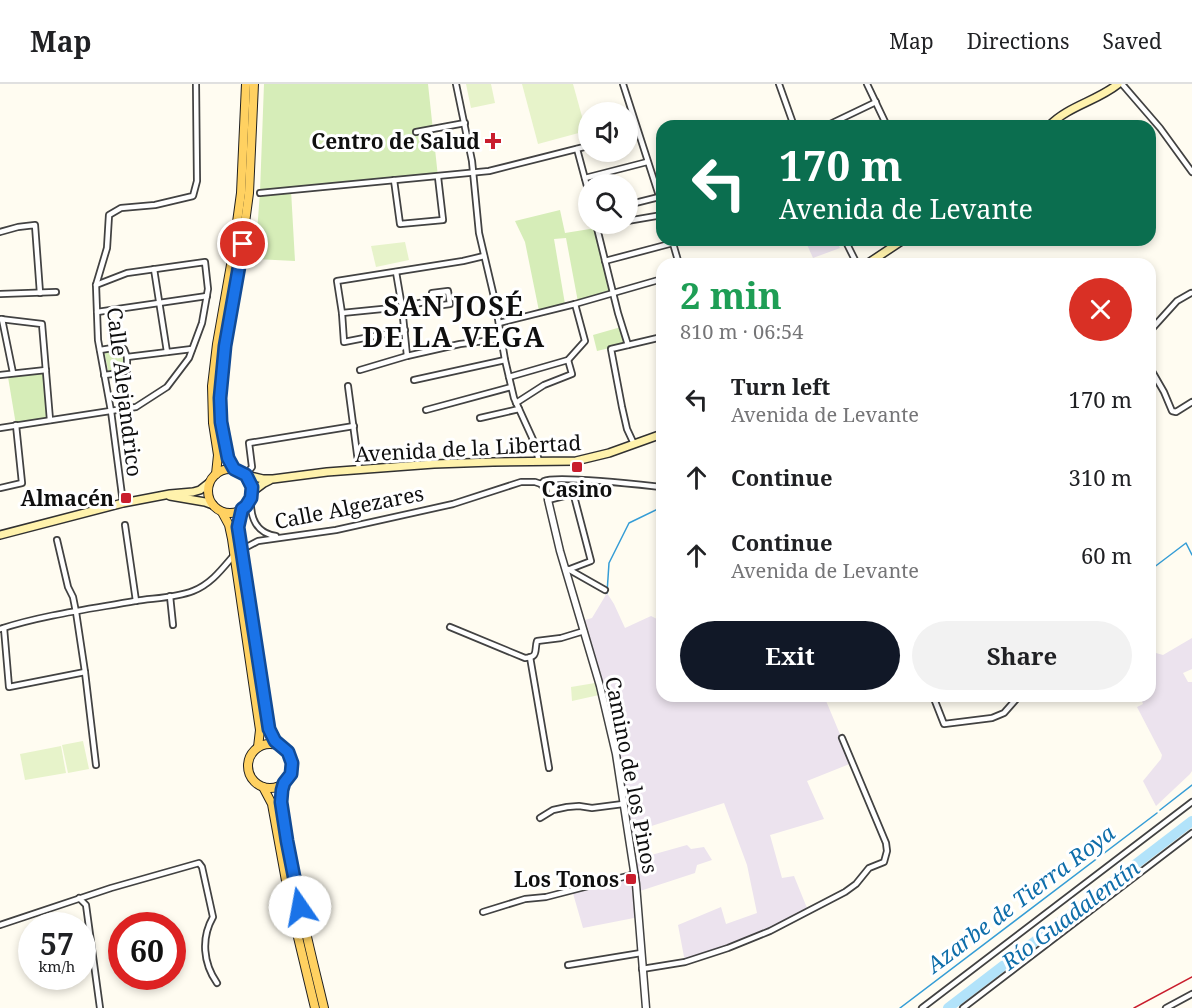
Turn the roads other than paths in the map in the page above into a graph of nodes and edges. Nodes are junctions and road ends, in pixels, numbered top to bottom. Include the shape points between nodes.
1 (196, 84) edge
2 (246, 84) edge
3 (254, 84) edge
4 (456, 84) edge
5 (623, 84) edge
6 (779, 84) edge
7 (867, 84) edge
8 (1120, 84) edge
9 (629, 102) edge
10 (876, 102) junction
11 (792, 120) edge
12 (838, 120) edge
13 (884, 120) edge
14 (1057, 120) edge
15 (1153, 120) edge
16 (465, 123) junction
17 (1156, 124) edge
18 (416, 132) dead end
19 (638, 133) edge
20 (577, 148) joint
21 (647, 162) junction
22 (1192, 172) edge
23 (473, 173) junction
24 (584, 174) edge
25 (600, 174) edge
26 (438, 177) junction
27 (394, 180) junction
28 (656, 188) edge
29 (260, 192) dead end
30 (656, 198) edge
31 (638, 202) edge
32 (656, 216) edge
33 (638, 219) edge
34 (0, 232) edge
35 (598, 234) edge
36 (658, 246) edge
37 (894, 246) edge
38 (484, 256) junction
39 (876, 258) edge
40 (605, 261) junction
41 (154, 269) junction
42 (396, 272) junction
43 (656, 281) edge
44 (96, 285) junction
45 (0, 288) edge
46 (56, 292) dead end
47 (40, 293) junction
48 (613, 293) junction
49 (1191, 293) edge
50 (0, 294) edge
51 (207, 296) junction
52 (433, 300) junction
53 (160, 302) junction
54 (575, 304) junction
55 (402, 307) junction
56 (97, 312) junction
57 (342, 313) junction
58 (1, 319) edge
59 (499, 323) junction
60 (1156, 325) edge
61 (405, 330) junction
62 (656, 338) edge
63 (501, 339) junction
64 (628, 345) junction
65 (192, 349) junction
66 (100, 350) junction
67 (167, 352) junction
68 (407, 356) junction
69 (127, 357) junction
70 (505, 360) junction
71 (568, 360) junction
72 (46, 370) junction
73 (360, 370) dead end
74 (13, 374) junction
75 (0, 375) edge
76 (104, 375) junction
77 (509, 377) junction
78 (1156, 378) edge
79 (414, 380) dead end
80 (348, 386) dead end
81 (511, 387) junction
82 (1192, 402) edge
83 (517, 406) junction
84 (426, 410) dead end
85 (111, 411) junction
86 (480, 418) dead end
87 (50, 420) junction
88 (16, 425) junction
89 (354, 426) junction
90 (0, 428) edge
91 (656, 436) edge
92 (634, 445) junction
93 (539, 462) junction
94 (359, 469) junction
95 (241, 472) junction
96 (216, 474) junction
97 (273, 479) junction
98 (209, 483) junction
99 (541, 484) junction
100 (656, 487) edge
101 (0, 488) edge
102 (251, 495) junction
103 (162, 496) junction
104 (548, 500) junction
105 (123, 504) junction
106 (213, 506) junction
107 (242, 509) junction
108 (222, 512) junction
109 (125, 525) dead end
110 (0, 535) edge
111 (282, 537) junction
112 (57, 540) dead end
113 (241, 549) junction
114 (234, 555) junction
115 (568, 569) junction
116 (605, 590) dead end
117 (170, 597) junction
118 (136, 601) junction
119 (76, 612) junction
120 (173, 625) dead end
121 (450, 627) dead end
122 (2, 629) edge
123 (584, 631) junction
124 (530, 657) junction
125 (85, 672) junction
126 (935, 702) edge
127 (1014, 702) edge
128 (842, 738) dead end
129 (278, 745) junction
130 (258, 747) junction
131 (96, 765) dead end
132 (549, 768) dead end
133 (284, 783) junction
134 (263, 787) junction
135 (1192, 802) edge
136 (623, 804) junction
137 (540, 818) dead end
138 (1192, 833) edge
139 (635, 874) junction
140 (79, 898) junction
141 (483, 912) dead end
142 (0, 925) edge
143 (641, 953) junction
144 (568, 966) dead end
145 (642, 969) junction
146 (217, 983) dead end
147 (1192, 994) edge
148 (100, 1008) edge
149 (315, 1008) edge
150 (324, 1008) edge
151 (645, 1008) edge
152 (922, 1008) edge
153 (963, 1008) edge
154 (1166, 1008) edge

1 - 44 street, Calle Alejandrico via 197,181 193,196 121,208 109,215 107,248
2 - 96 main road via 241,193 212,380
3 - 95 main road via 249,193 220,387 226,451
4 - 16 street
5 - 9 street
6 - 11 street
7 - 10 street
8 - 14 main road
8 - 15 street
10 - 12 street
10 - 13 street
16 - 18 street
16 - 23 street
17 - 22 street
19 - 21 street
20 - 23 street
20 - 24 street
21 - 25 street
21 - 28 street
23 - 26 street
23 - 38 street
26 - 27 street
26 - 27 street via 443,220 400,224
27 - 29 street
30 - 31 street
32 - 33 street
34 - 47 street via 35,225
35 - 40 street
36 - 40 street
37 - 39 main road
38 - 42 street
38 - 59 street
40 - 48 street
41 - 44 street via 127,273
41 - 51 street via 205,262
41 - 53 street
42 - 55 street
42 - 57 street via 338,281
43 - 48 street
44 - 56 street, Calle Alejandrico
45 - 50 street
46 - 47 street
47 - 50 street
48 - 54 street
48 - 64 street
49 - 60 street
51 - 53 street
51 - 65 street
52 - 52 street via 436,306 450,304 448,291 432,293
52 - 55 street
53 - 56 street
53 - 67 street
54 - 59 street
54 - 71 street via 585,341
55 - 57 street
55 - 61 street
56 - 66 street, Calle Alejandrico
57 - 61 street via 344,342
58 - 72 street via 42,324
58 - 74 street
59 - 63 street
61 - 68 street
62 - 64 street
63 - 68 street
63 - 70 street
64 - 92 street via 611,349 627,429
65 - 67 street
65 - 85 street via 166,387 136,407
66 - 69 street via 119,347
66 - 76 street, Calle Alejandrico
67 - 69 street
68 - 73 street
69 - 76 street via 127,371
70 - 77 street
70 - 79 street
71 - 77 street
71 - 83 street via 572,374 544,385
72 - 74 street
72 - 87 street
74 - 75 street
76 - 85 street, Calle Alejandrico
77 - 81 street
78 - 82 street via 1172,411
80 - 89 street
81 - 83 street
81 - 84 street
83 - 86 street
83 - 93 street
85 - 87 street
85 - 105 street, Calle Alejandrico
87 - 88 street
88 - 90 street
88 - 101 street via 22,483
89 - 94 street
89 - 95 street via 249,443 252,467
91 - 92 main road, Avenida de la Libertad
92 - 93 main road, Avenida de la Libertad via 581,461
93 - 94 main road, Avenida de la Libertad
94 - 97 main road, Avenida de la Libertad
95 - 96 main road via 224,469
95 - 97 main road, Avenida de la Libertad
95 - 102 main road via 251,483
96 - 98 main road
97 - 102 main road, Avenida de la Libertad
98 - 103 main road via 193,492
98 - 106 main road via 208,495
99 - 100 street, Calle Algezares via 568,480
99 - 104 street, Camino de los Pinos
99 - 111 street, Calle Algezares via 521,482 453,504 343,529
102 - 107 main road
102 - 111 street via 252,515 258,527 268,535
103 - 105 main road
103 - 106 main road
104 - 115 street, Camino de los Pinos
104 - 115 street via 574,495 591,561
105 - 110 main road
106 - 108 main road
107 - 108 main road
107 - 113 main road via 238,527
108 - 114 main road
109 - 118 street
111 - 113 street, Calle Algezares
112 - 119 street
113 - 114 street, Calle Algezares
113 - 129 main road via 268,725
114 - 117 street, Calle Algezares via 203,586
114 - 130 main road via 260,730
115 - 116 street
115 - 123 street, Camino de los Pinos
117 - 118 street, Calle Algezares
117 - 120 street
118 - 119 street, Calle Algezares
119 - 122 street, Calle Algezares
119 - 125 street
121 - 124 street
122 - 125 street via 9,687
123 - 124 street via 537,641 537,650
123 - 136 street, Camino de los Pinos via 612,736
124 - 132 street
125 - 131 street
126 - 127 street via 944,724 992,718 1004,713
128 - 145 street via 886,843 884,862 869,868 844,892 770,931 685,962
129 - 130 main road
129 - 133 main road via 288,752 292,763 291,774
130 - 134 main road via 250,756 248,768 253,780
133 - 134 main road via 276,788
133 - 150 main road via 281,802 285,831
134 - 149 main road via 272,804
135 - 152 street
136 - 137 street via 567,807
136 - 139 street, Camino de los Pinos
138 - 153 street
139 - 141 street
139 - 143 street, Camino de los Pinos
140 - 142 street
140 - 146 street via 200,863 213,917 204,950
140 - 148 street via 86,905
143 - 144 street
143 - 145 street, Camino de los Pinos
145 - 151 street, Camino de los Pinos
147 - 154 street

